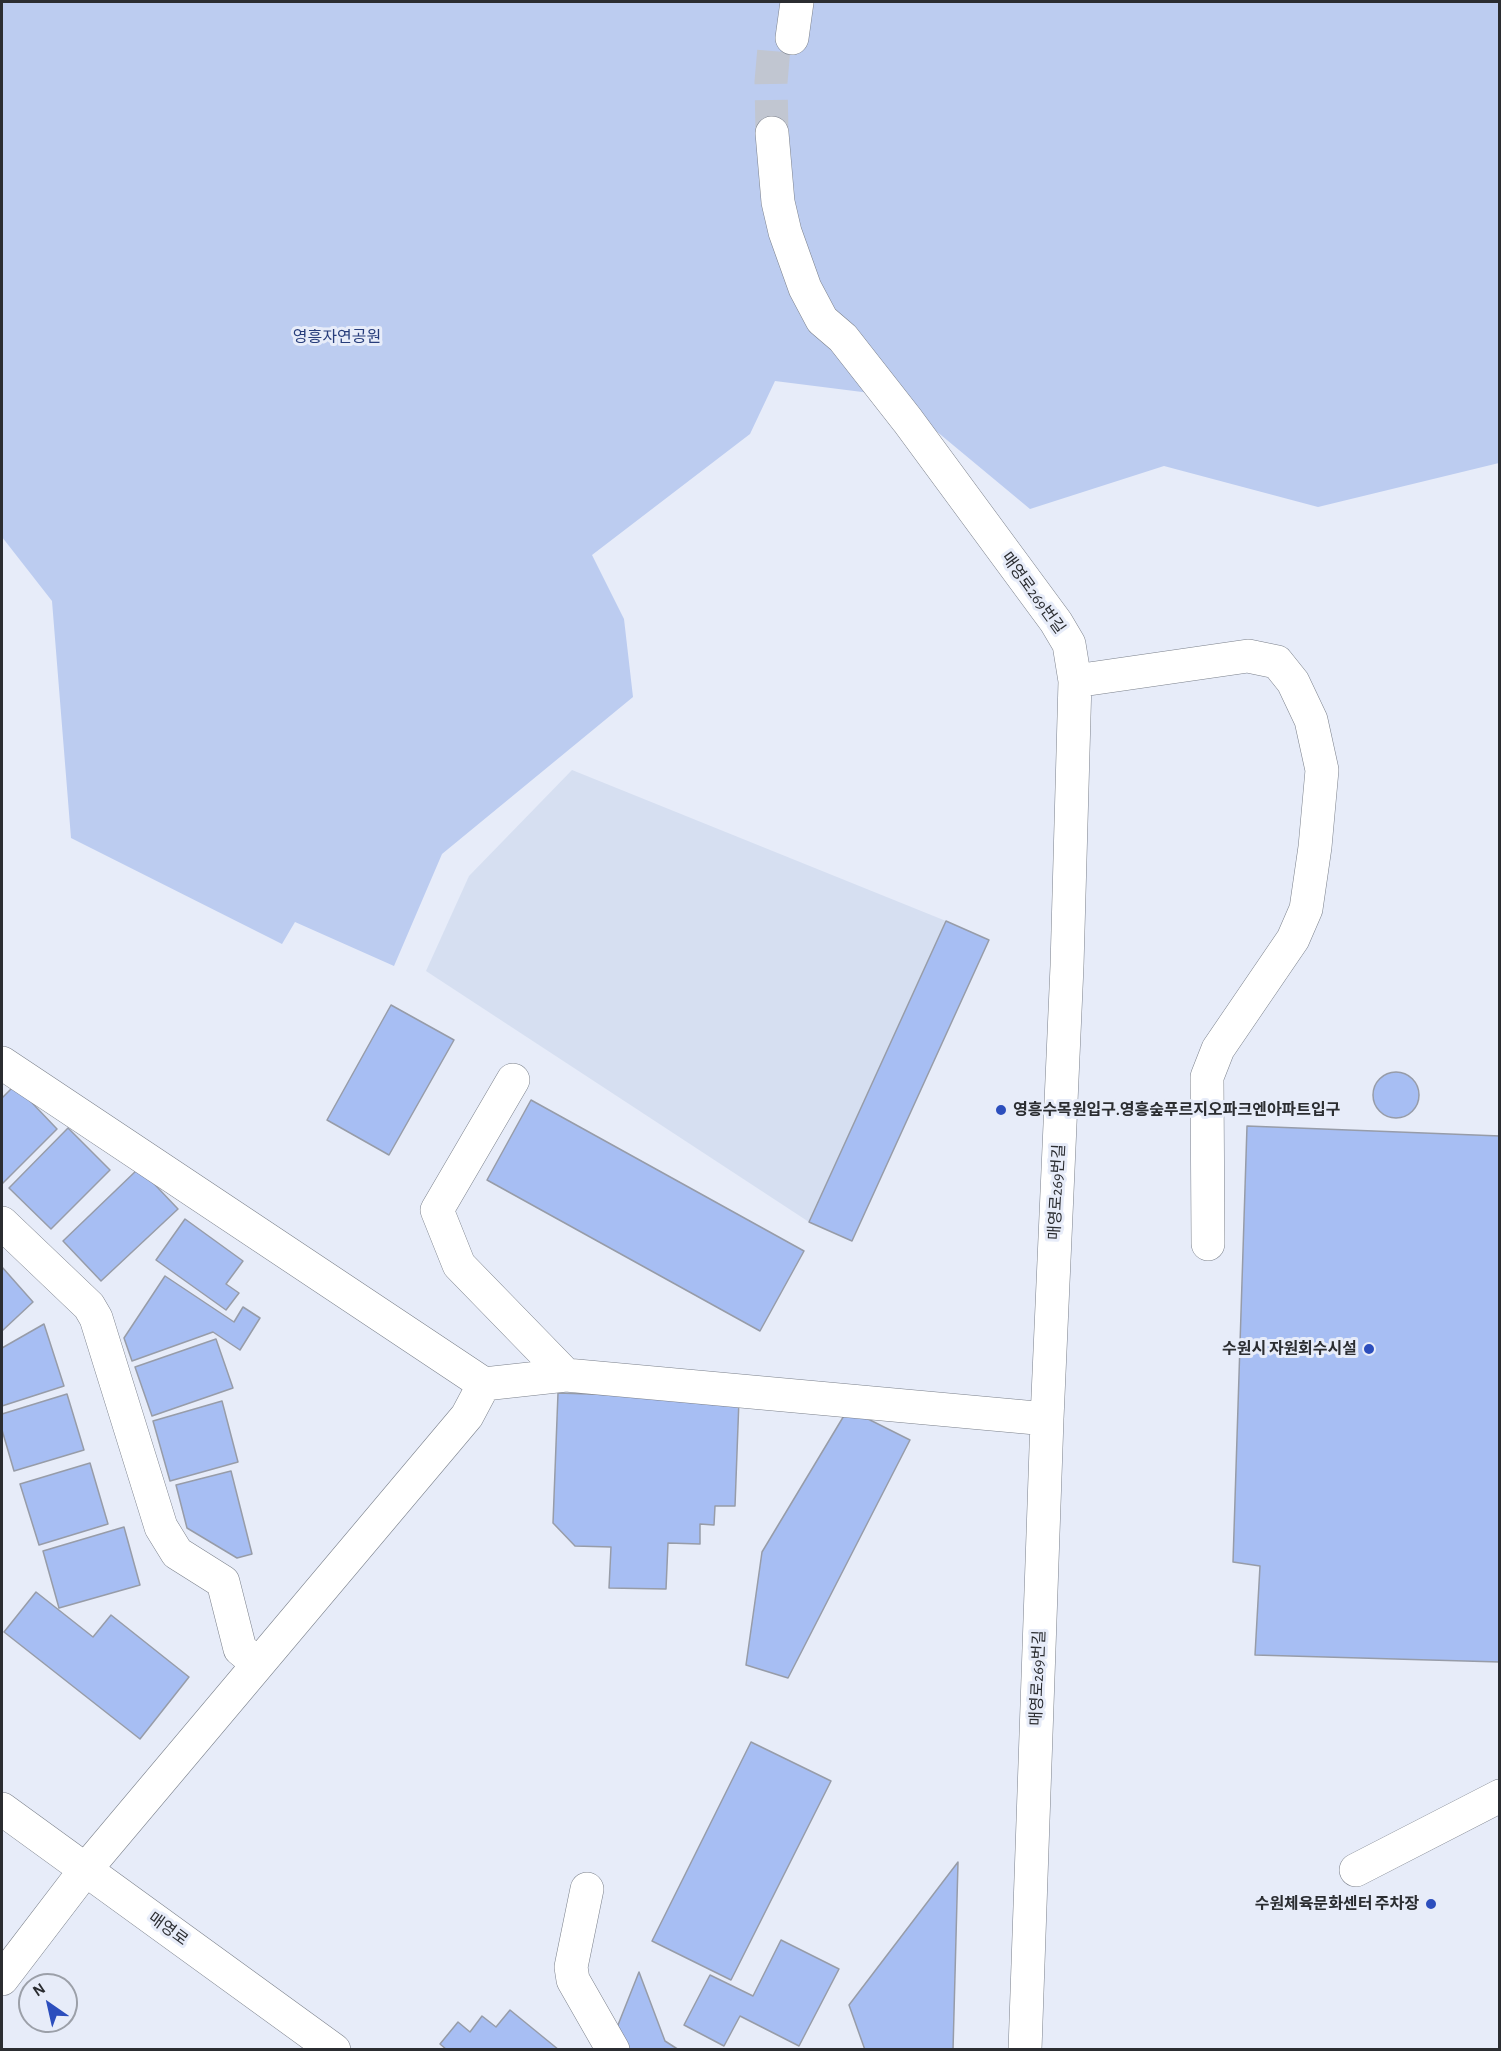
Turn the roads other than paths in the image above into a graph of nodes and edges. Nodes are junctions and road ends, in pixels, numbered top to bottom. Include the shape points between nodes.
1 (780, 2) edge
2 (797, 2) edge
3 (780, 134) tunnel mouth
4 (1075, 681) junction
5 (2, 1063) edge
6 (513, 1080) dead end
7 (2, 1223) edge
8 (1208, 1244) dead end
9 (566, 1375) junction
10 (484, 1384) junction
11 (1047, 1419) junction
12 (258, 1664) junction
13 (1500, 1796) edge
14 (2, 1809) edge
15 (86, 1869) junction
16 (1356, 1870) dead end
17 (587, 1889) dead end
18 (2, 1979) edge
19 (334, 2049) edge
20 (613, 2049) edge
21 (1025, 2049) edge

1 - 2 street via 784,37
3 - 4 street, 매영로269번길 via 805,243 836,312 843,338 1056,622 1069,644
4 - 8 street via 1248,656 1277,662 1293,682 1311,720 1322,770 1306,909 1293,939 1218,1049 1207,1077
4 - 11 street, 매영로269번길
5 - 10 street
6 - 9 street via 437,1210 459,1265
7 - 12 street via 89,1306 96,1318 161,1527 177,1553 223,1582 240,1649
9 - 10 street
9 - 11 street
10 - 12 street via 467,1416
11 - 21 street, 매영로269번길
12 - 15 street
13 - 16 street
14 - 15 street, 매영로
15 - 18 street
15 - 19 street, 매영로
17 - 20 street via 572,1974

